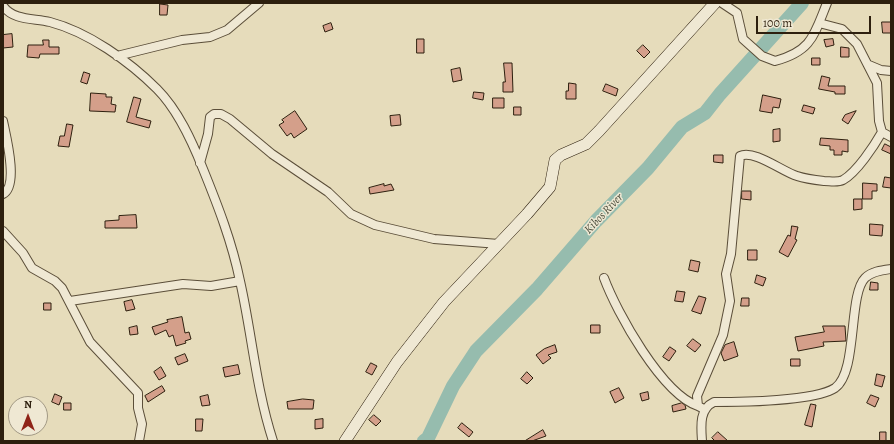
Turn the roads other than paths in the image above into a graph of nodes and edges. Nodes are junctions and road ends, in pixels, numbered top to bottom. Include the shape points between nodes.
1 (259, 3) edge
2 (715, 3) edge
3 (722, 3) edge
4 (827, 3) edge
5 (3, 6) edge
6 (819, 22) junction
7 (117, 56) junction
8 (869, 65) junction
9 (891, 72) edge
10 (3, 121) edge
11 (882, 132) junction
12 (891, 138) edge
13 (200, 163) junction
14 (3, 194) edge
15 (3, 231) edge
16 (499, 244) junction
17 (891, 269) edge
18 (604, 278) dead end
19 (240, 281) junction
20 (70, 301) junction
21 (701, 407) junction
22 (138, 441) edge
23 (273, 441) edge
24 (345, 441) edge
25 (702, 441) edge

1 - 7 street via 244,18 210,37 182,40
2 - 16 main road via 586,144 561,154 555,160 550,187
3 - 6 street via 737,13 743,39 762,56 775,60 804,48
4 - 6 street
5 - 7 street via 12,15 67,26
6 - 8 street via 842,29 857,44
7 - 13 street via 156,88 167,101 188,134
8 - 9 street
8 - 11 street via 878,83
10 - 14 street via 10,154 10,180 8,191
11 - 12 street
11 - 21 street via 869,154 847,176 837,182 795,176 754,156 740,156 731,254 726,274 730,301 723,335 697,396
13 - 16 street via 210,117 221,114 272,154 328,192 351,214 375,225 434,239
13 - 19 street via 222,216
15 - 20 street via 23,253 32,268 55,281
16 - 24 main road via 444,302 397,362
17 - 21 street via 866,277 861,284 845,371 836,387 815,394 772,400 714,402
18 - 21 street via 611,299 641,348 684,399
19 - 20 street via 211,286 183,284
19 - 23 street via 261,395
20 - 22 street via 90,342 138,393 142,424
21 - 25 street

